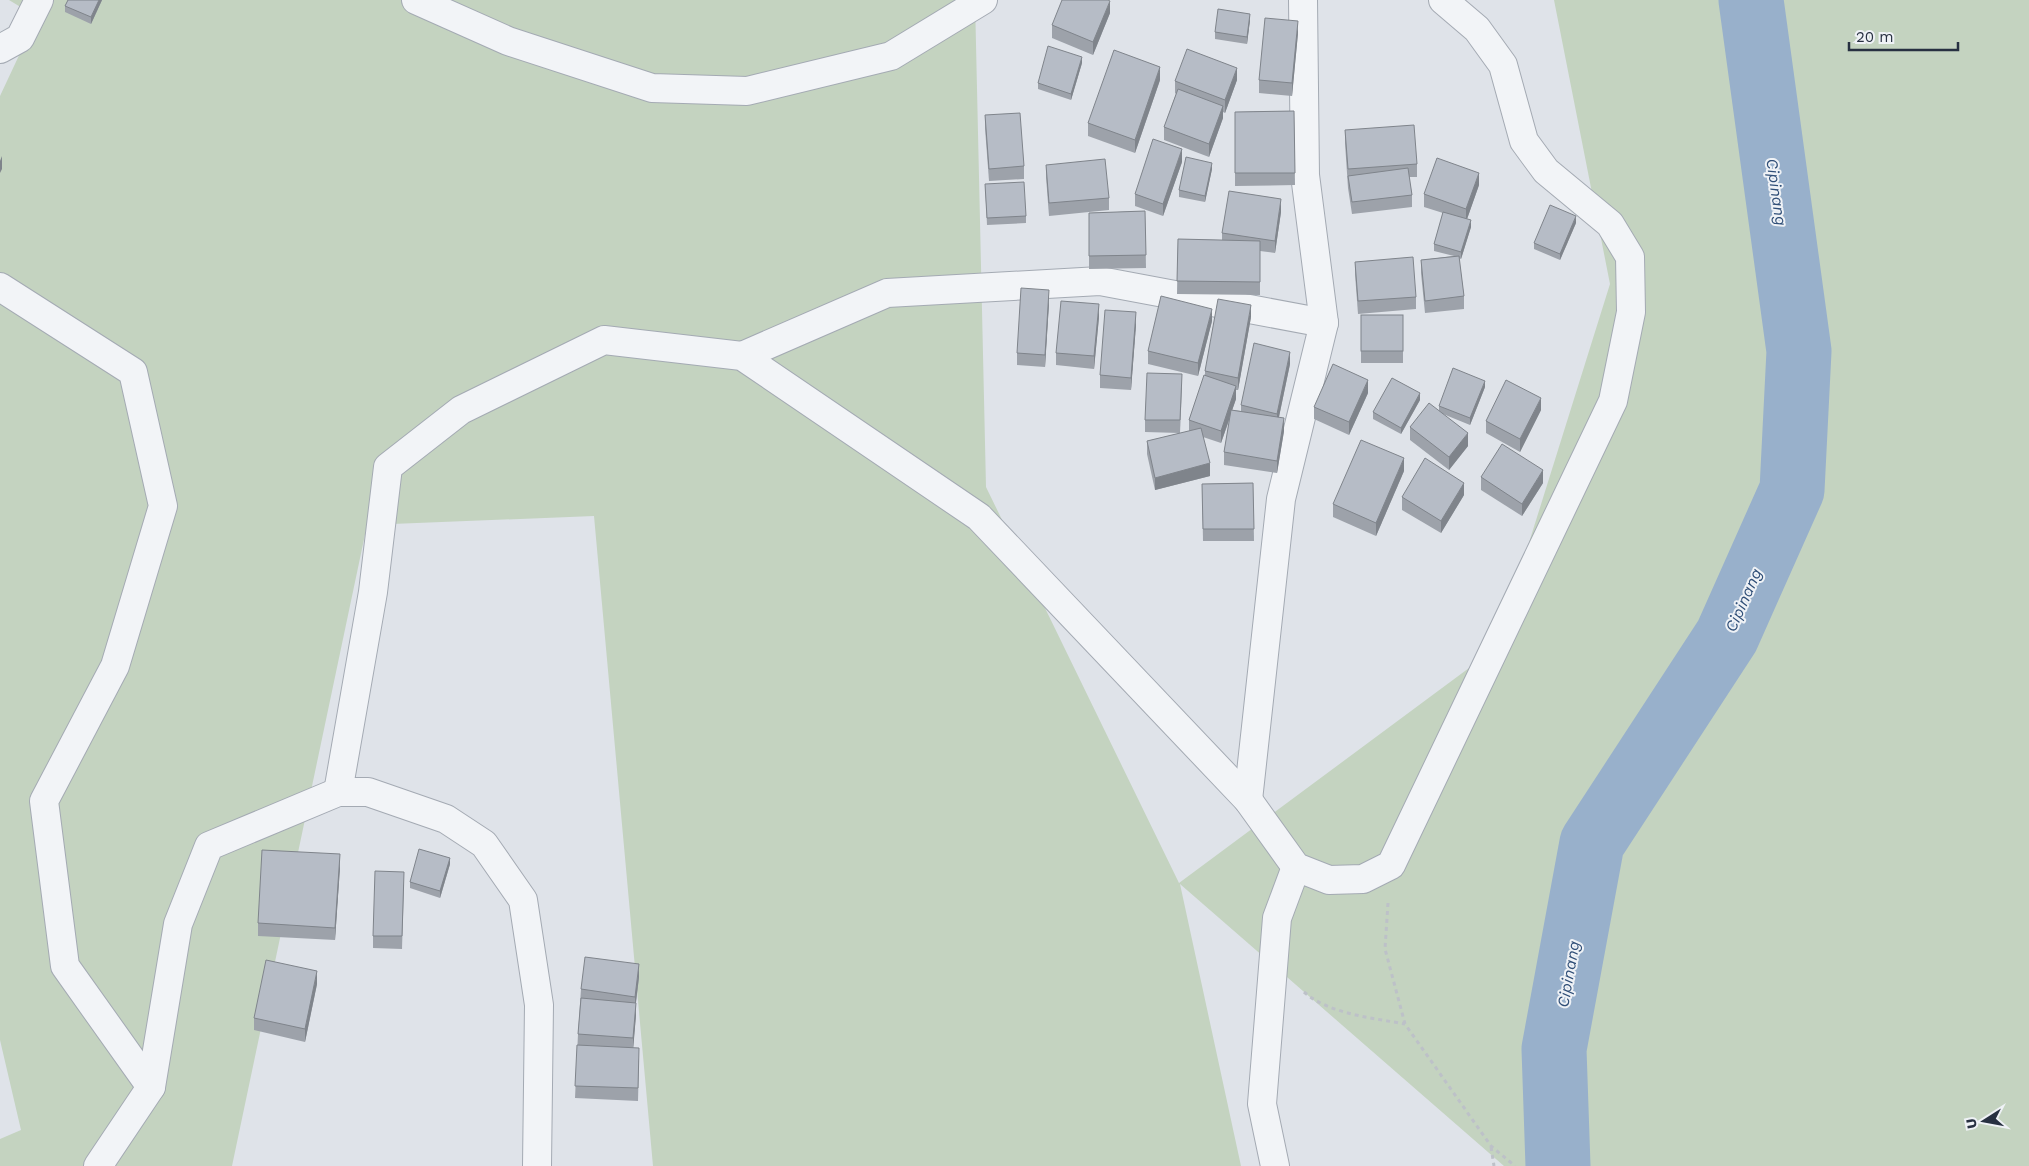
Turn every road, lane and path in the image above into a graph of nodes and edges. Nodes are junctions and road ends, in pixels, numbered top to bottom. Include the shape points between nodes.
1 (38, 0) edge
2 (416, 0) edge
3 (983, 0) edge
4 (1303, 0) edge
5 (1443, 0) edge
6 (0, 49) edge
7 (0, 287) edge
8 (1324, 323) junction
9 (742, 356) junction
10 (338, 792) junction
11 (1248, 800) junction
12 (1391, 865) junction
13 (1296, 868) junction
14 (1273, 964) junction
15 (1405, 1024) junction
16 (151, 1087) junction
17 (1491, 1146) junction
18 (98, 1166) edge
19 (537, 1166) edge
20 (1275, 1166) edge
21 (1494, 1166) edge
22 (1515, 1166) edge

1 - 6 street via 20,38
2 - 3 street via 508,41 652,88 747,91 891,56
4 - 8 street via 1305,175
5 - 12 street via 1477,29 1503,65 1524,141 1529,148 1546,171 1610,224 1630,257 1631,312 1613,401
7 - 16 street via 133,372 163,506 115,666 44,801 65,966
8 - 9 street via 1100,281 896,292 887,293
8 - 11 street via 1281,499
9 - 10 street via 604,340 461,410 388,467 373,592
9 - 11 street via 979,517
10 - 16 street via 209,846 178,924
10 - 19 street via 368,792 446,819 484,844 523,900 539,1005
11 - 13 street
12 - 13 street via 1363,880 1329,880
12 - 15 path via 1385,949
13 - 14 street via 1276,918
14 - 15 path via 1311,998 1350,1014
14 - 20 street via 1262,1104
15 - 17 path
16 - 18 street
17 - 21 path
17 - 22 path

